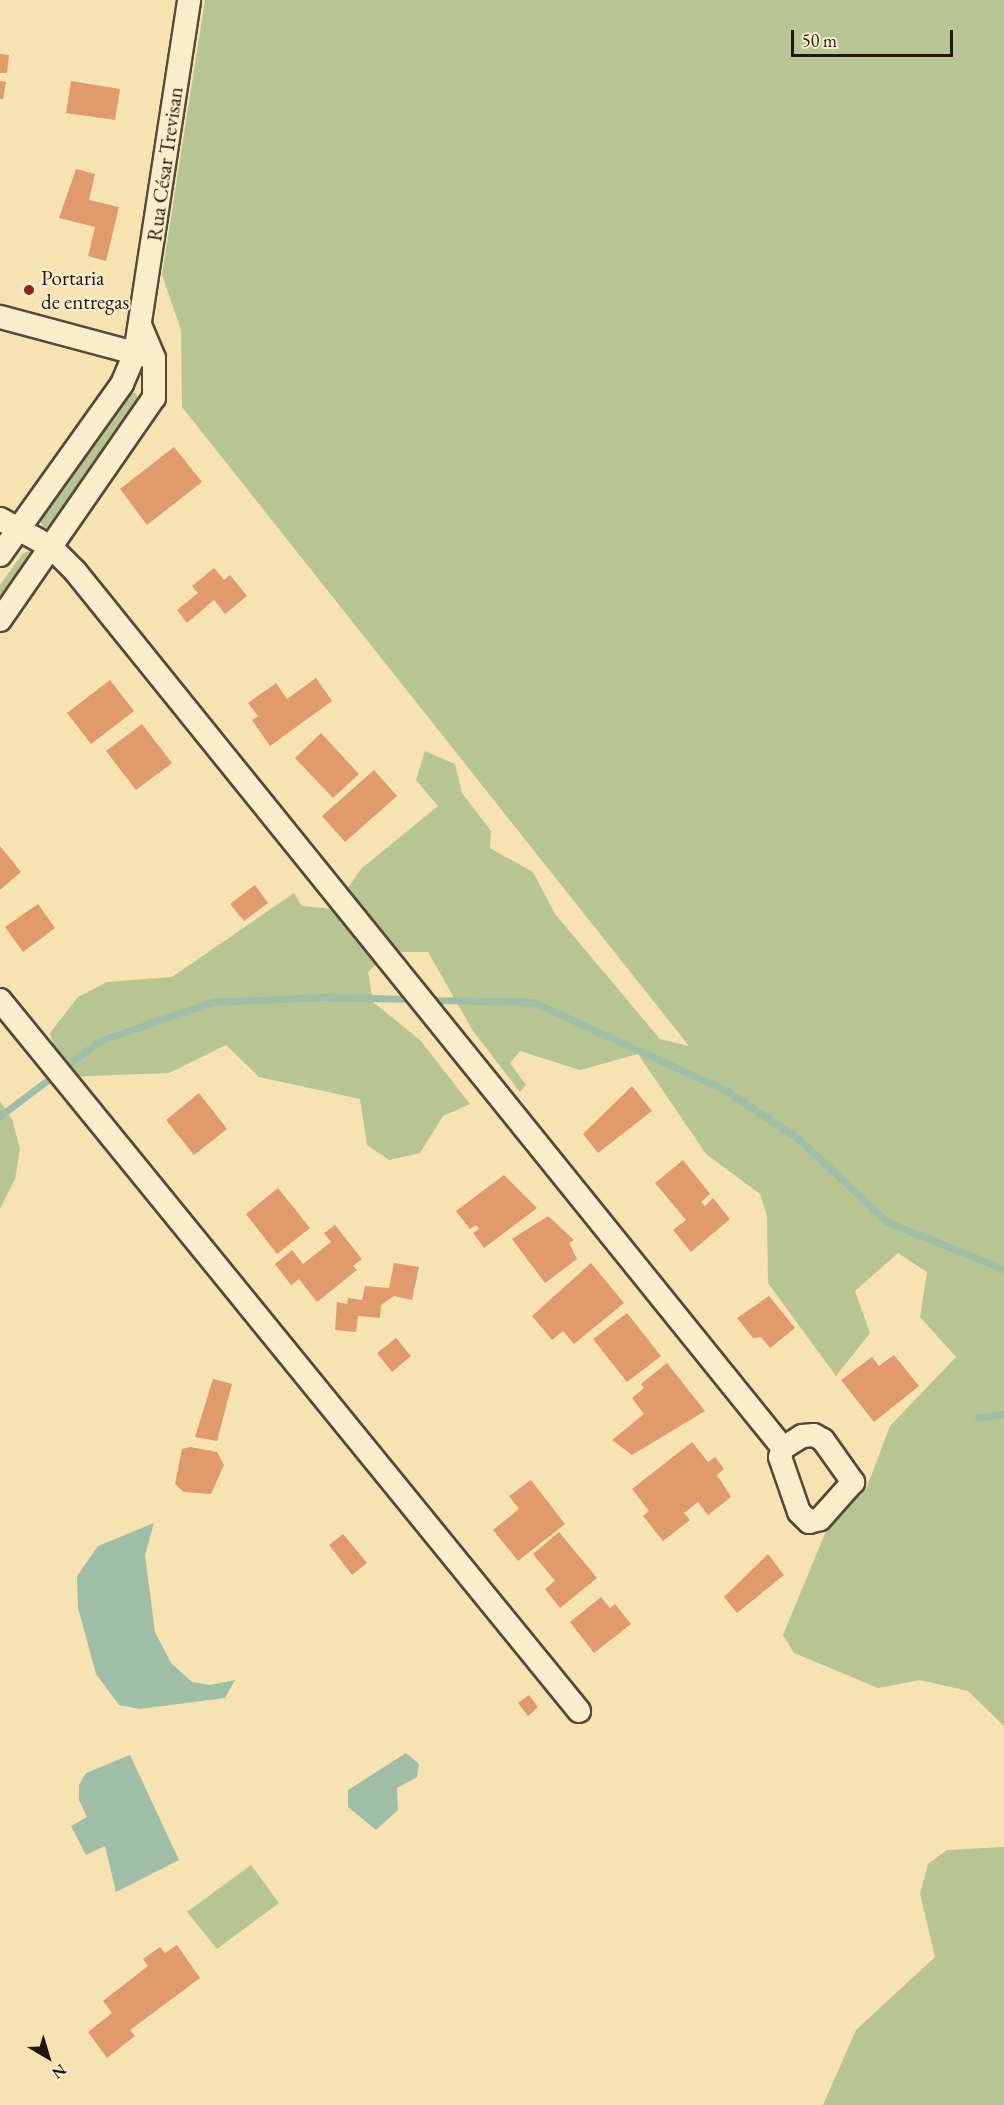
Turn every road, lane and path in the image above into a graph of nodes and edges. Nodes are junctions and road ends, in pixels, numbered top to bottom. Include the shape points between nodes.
1 (189, 0) edge
2 (0, 317) edge
3 (144, 356) junction
4 (10, 522) edge
5 (51, 547) junction
6 (0, 555) edge
7 (0, 620) edge
8 (0, 1000) edge
9 (783, 1448) dead end
10 (579, 1711) dead end

1 - 3 street, Rua César Trevisan via 141,328
2 - 3 street
3 - 4 street
3 - 5 street via 154,398
4 - 5 street
4 - 6 street
5 - 7 street
5 - 9 street
8 - 10 street

